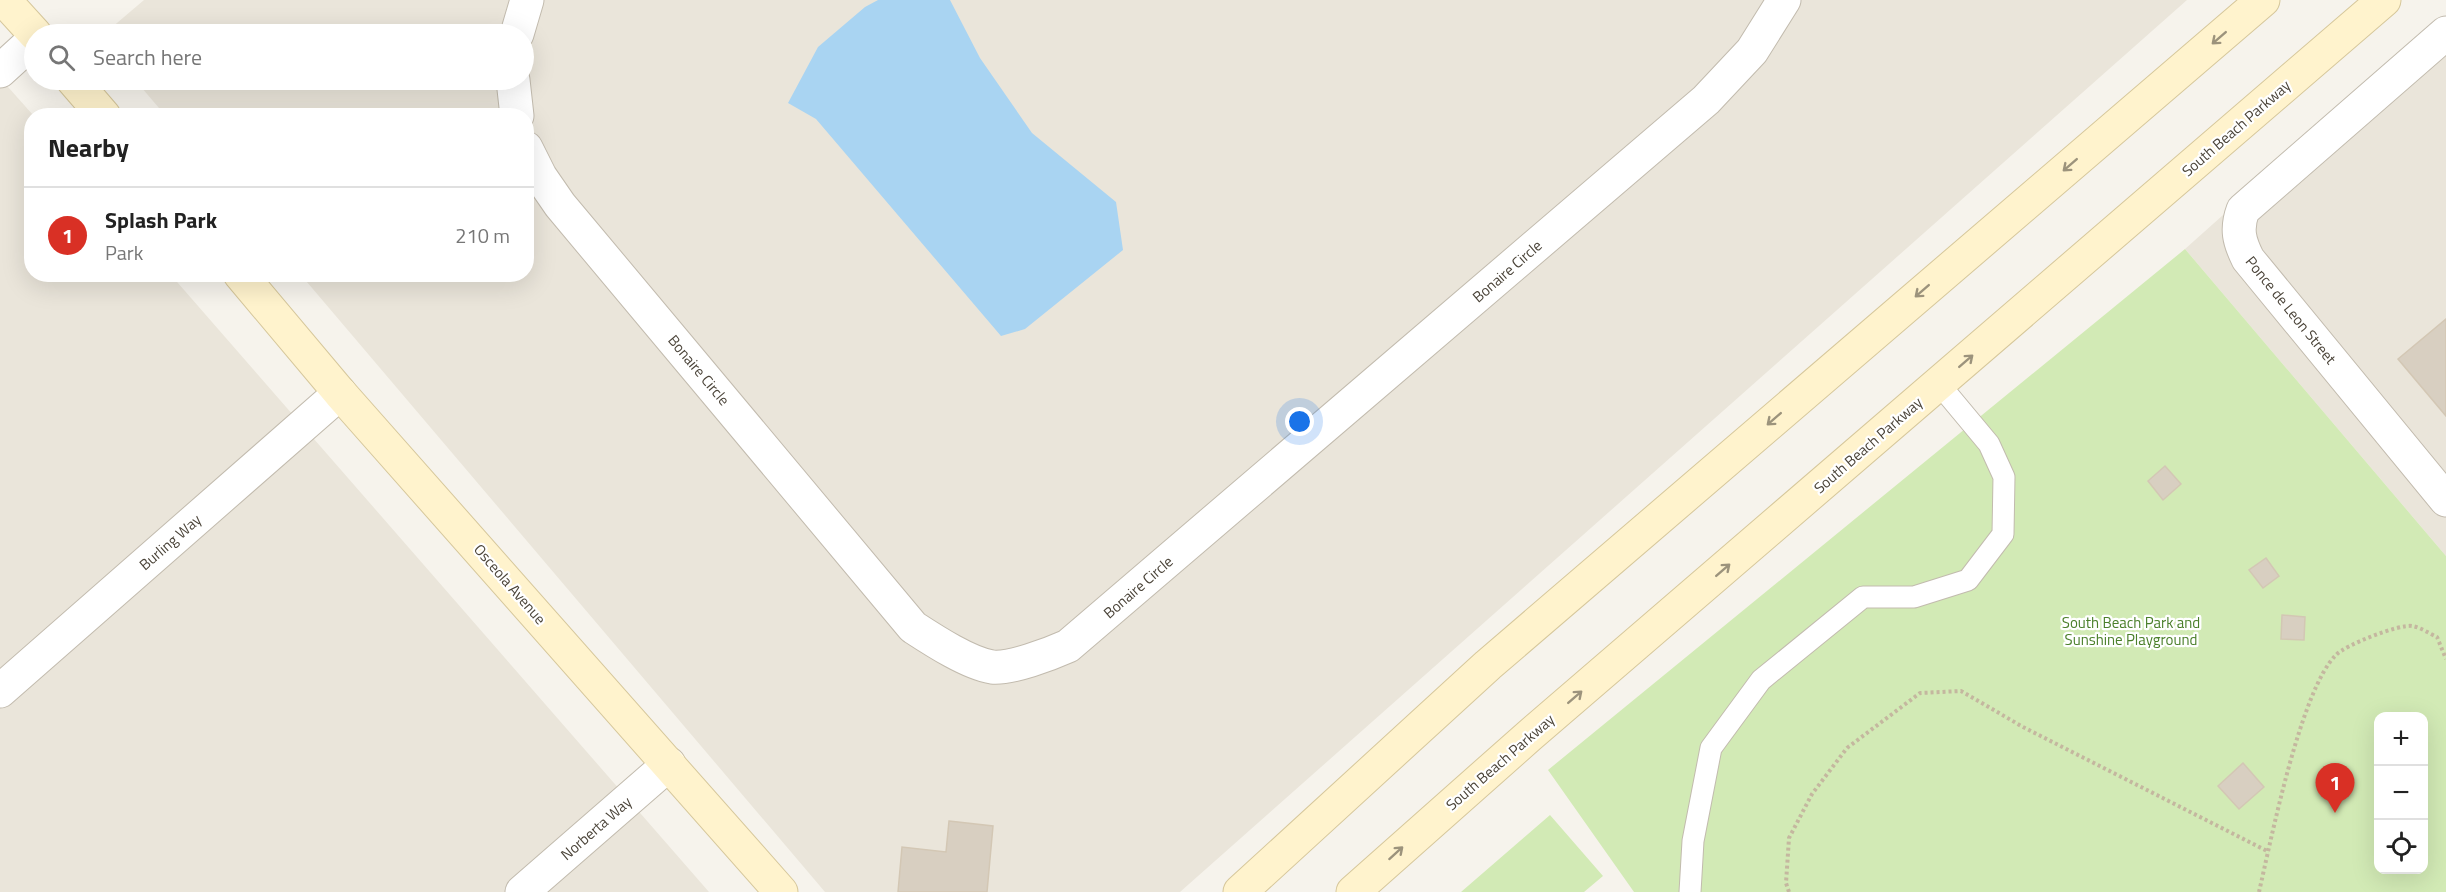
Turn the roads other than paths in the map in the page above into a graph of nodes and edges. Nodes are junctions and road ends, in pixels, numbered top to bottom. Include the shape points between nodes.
1 (4, 0) edge
2 (527, 0) edge
3 (1784, 0) edge
4 (2263, 0) edge
5 (2385, 0) edge
6 (26, 24) edge
7 (520, 24) edge
8 (2446, 33) edge
9 (24, 49) edge
10 (0, 71) edge
11 (82, 90) edge
12 (514, 90) edge
13 (97, 108) edge
14 (516, 108) edge
15 (534, 164) edge
16 (247, 282) edge
17 (1940, 384) junction
18 (340, 393) junction
19 (2446, 500) edge
20 (0, 692) edge
21 (669, 764) junction
22 (522, 892) edge
23 (781, 892) edge
24 (1240, 892) edge
25 (1353, 892) edge
26 (1690, 892) edge

1 - 6 street
2 - 7 street
3 - 15 street, Bonaire Circle via 1752,51 1706,100 1068,646 1038,659 993,667 948,650 913,627 560,205
4 -> 24 street via 1497,658
17 -> 5 street, South Beach Parkway
8 - 19 street, Ponce de Leon Street via 2243,210 2237,226 2248,259
9 - 10 street
11 - 13 street
12 - 14 street
16 - 18 street, Osceola Avenue
25 -> 17 street, South Beach Parkway
17 - 26 lane via 1989,444 2004,477 2003,534 1968,580 1914,597 1863,597 1761,681 1711,748 1693,841
18 - 20 street, Burling Way
18 - 21 street, Osceola Avenue
21 - 22 street, Norberta Way
21 - 23 street, Osceola Avenue

